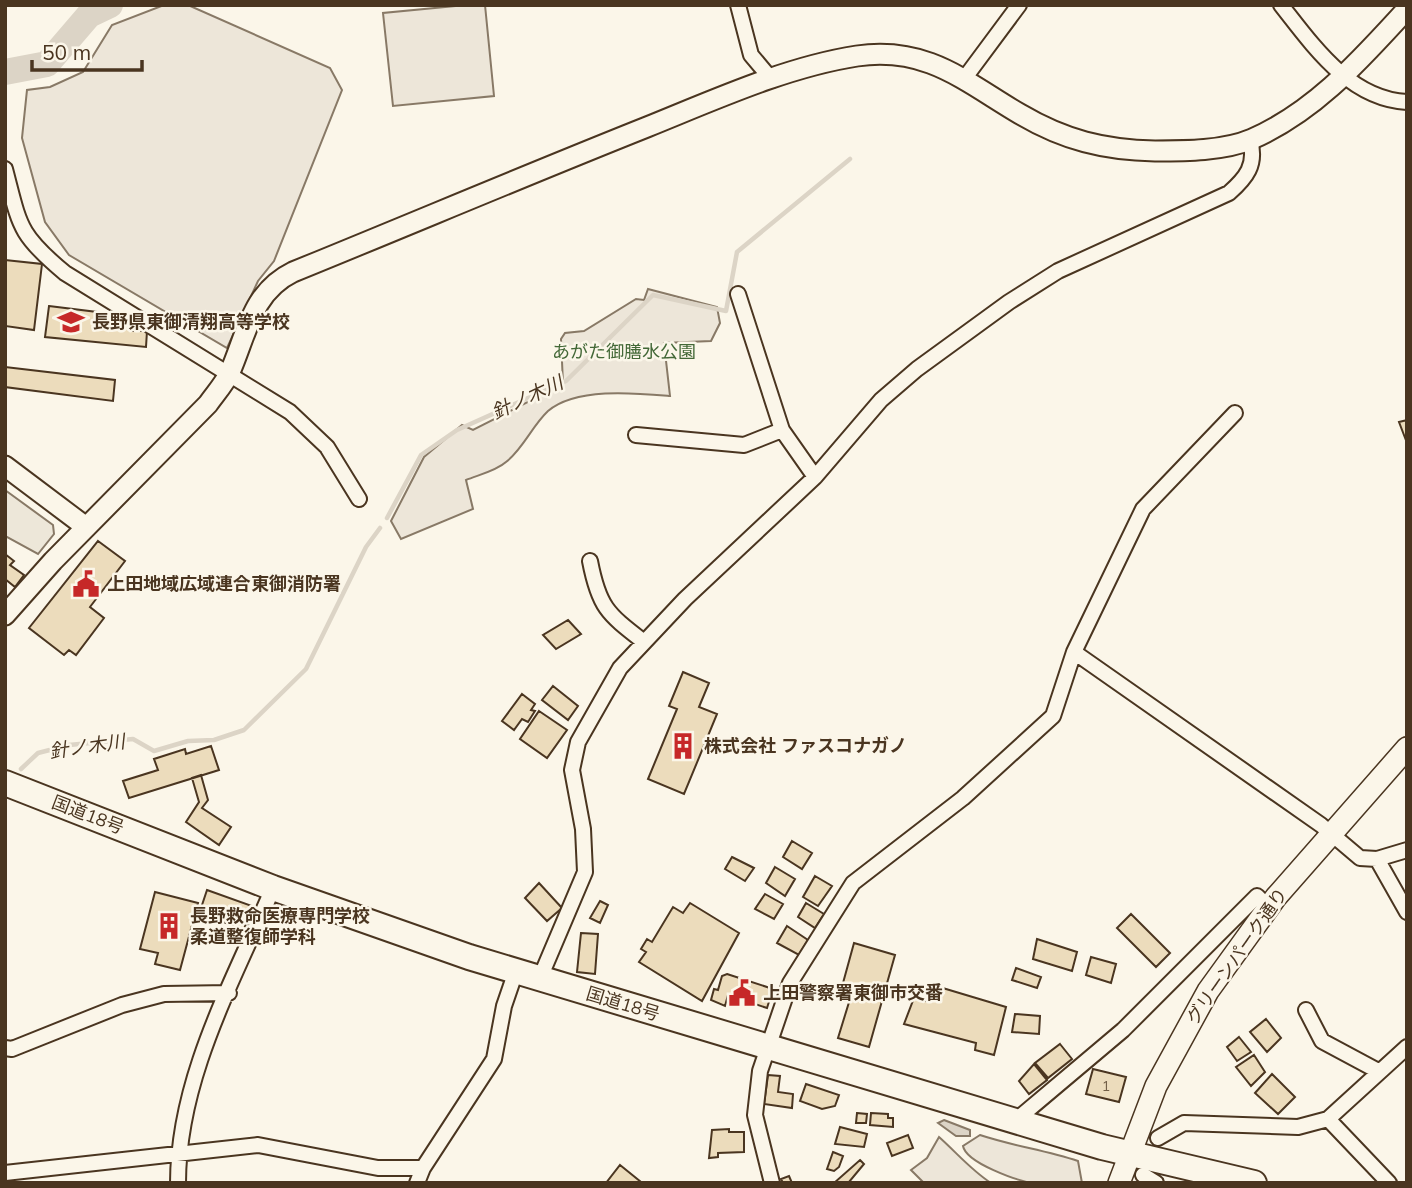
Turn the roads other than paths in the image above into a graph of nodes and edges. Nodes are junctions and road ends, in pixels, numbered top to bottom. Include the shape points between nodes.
1 (738, 5) edge
2 (1019, 5) edge
3 (1281, 5) edge
4 (1407, 9) edge
5 (1345, 77) junction
6 (964, 79) junction
7 (772, 80) junction
8 (1407, 102) edge
9 (1250, 140) junction
10 (5, 169) edge
11 (738, 294) dead end
12 (229, 375) junction
13 (1235, 413) dead end
14 (782, 430) junction
15 (636, 435) dead end
16 (5, 466) edge
17 (815, 477) junction
18 (359, 499) dead end
19 (86, 527) junction
20 (590, 561) dead end
21 (5, 615) edge
22 (644, 642) junction
23 (1074, 652) junction
24 (1407, 748) edge
25 (5, 783) edge
26 (1332, 836) junction
27 (1407, 850) edge
28 (1377, 859) junction
29 (274, 888) junction
30 (1269, 908) junction
31 (1407, 912) edge
32 (1207, 946) junction
33 (1228, 961) junction
34 (516, 971) junction
35 (540, 978) junction
36 (229, 993) junction
37 (1306, 1010) dead end
38 (5, 1048) edge
39 (769, 1049) junction
40 (1405, 1049) edge
41 (1378, 1071) junction
42 (1328, 1119) junction
43 (1015, 1121) junction
44 (1158, 1138) dead end
45 (178, 1153) junction
46 (1129, 1153) junction
47 (423, 1168) junction
48 (5, 1173) edge
49 (1250, 1182) edge
50 (178, 1183) edge
51 (417, 1183) edge
52 (772, 1183) edge
53 (1119, 1183) edge
54 (1389, 1183) edge

1 - 7 street via 751,55
2 - 6 street
3 - 5 street
4 - 5 street
5 - 8 street via 1385,101
5 - 9 street via 1288,119
6 - 7 street via 911,55 882,54 830,62
6 - 9 street via 1023,116 1081,144 1132,151 1188,151
7 - 12 street via 624,136 277,280 258,302
9 - 17 street via 1252,165 1244,180 1228,193 1058,271 1009,302 881,400
10 - 12 street via 20,228 34,248 65,273
11 - 14 street
12 - 18 street via 290,412 327,447
12 - 19 street via 208,404
13 - 23 street via 1143,509
14 - 15 street via 744,445
14 - 17 street
16 - 19 street
17 - 22 street
19 - 21 street
20 - 22 street via 596,591 609,615
22 - 35 street via 620,667 578,742 572,770 585,872
23 - 26 street
23 - 39 street via 1053,716 963,797 853,883 790,983
24 - 26 main road, グリーンパーク通り
25 - 29 highway, 国道18号
26 - 28 street via 1360,858
26 - 30 main road, グリーンパーク通り
27 - 28 street
28 - 31 street
29 - 34 highway, 国道18号
29 - 36 street
30 - 32 street via 1256,896
30 - 33 main road, グリーンパーク通り
32 - 33 street
32 - 43 street via 1123,1030
33 - 46 main road, グリーンパーク通り via 1176,1044
34 - 35 highway, 国道18号
34 - 47 street via 494,1059
35 - 39 highway, 国道18号
36 - 38 street via 164,994
36 - 45 street via 204,1042
37 - 41 street via 1322,1041
39 - 43 highway, 国道18号
39 - 52 street via 760,1071 755,1115
40 - 41 street
41 - 42 street
42 - 44 street via 1297,1127 1184,1122
42 - 54 street
43 - 46 highway, 国道18号
45 - 47 street via 258,1145 378,1168
45 - 48 street
45 - 50 street
46 - 49 highway, 国道18号
46 - 53 main road, グリーンパーク通り
47 - 51 street

